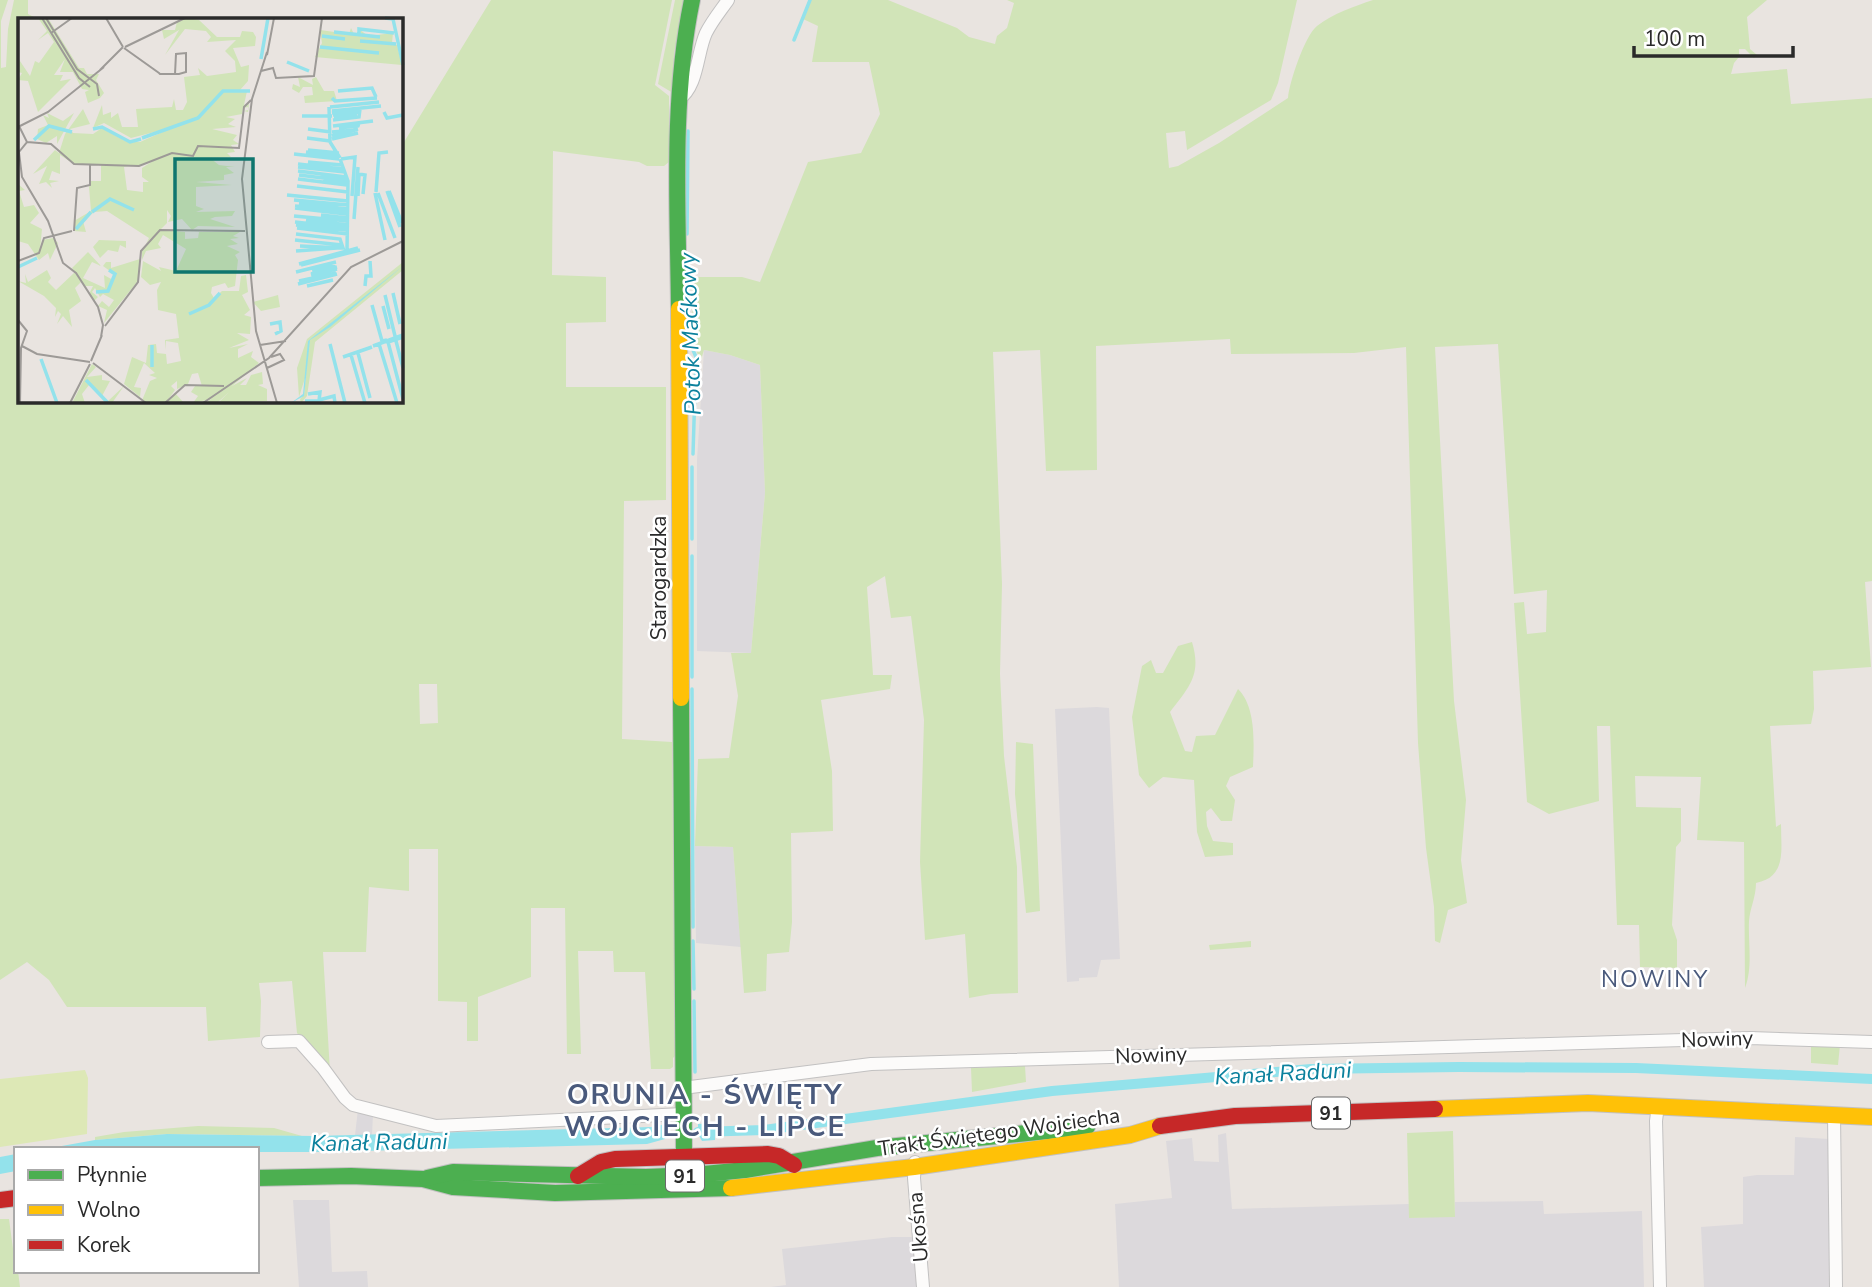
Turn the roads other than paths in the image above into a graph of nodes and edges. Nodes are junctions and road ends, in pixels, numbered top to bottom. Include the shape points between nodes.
1 (692, 0) edge
2 (728, 0) edge
3 (678, 99) junction
4 (268, 1042) dead end
5 (1872, 1042) edge
6 (683, 1088) junction
7 (1658, 1105) junction
8 (683, 1114) junction
9 (1834, 1114) junction
10 (1872, 1117) edge
11 (1162, 1125) junction
12 (931, 1143) junction
13 (892, 1146) junction
14 (684, 1156) junction
15 (790, 1162) junction
16 (914, 1167) junction
17 (578, 1176) junction
18 (259, 1178) edge
19 (423, 1179) junction
20 (815, 1179) junction
21 (555, 1193) junction
22 (923, 1287) edge
23 (1660, 1287) edge
24 (1836, 1287) edge

1 - 3 main road, Starogardzka via 683,35
2 - 3 street via 706,33 691,83
3 - 6 main road, Starogardzka
4 - 8 street via 299,1041 353,1105 436,1126
5 - 6 street, Nowiny via 1750,1038 871,1064
6 - 8 main road, Starogardzka
7 - 9 main road, Trakt Świętego Wojciecha / 91
7 - 11 main road, Trakt Świętego Wojciecha / 91 via 1235,1116
7 - 23 street
8 - 14 main road, Starogardzka
9 - 10 main road, Trakt Świętego Wojciecha / 91
9 - 24 street
11 - 12 main road, Trakt Świętego Wojciecha / 91 via 1129,1122
11 - 16 main road, Trakt Świętego Wojciecha / 91 via 1130,1135
12 - 13 main road, Trakt Świętego Wojciecha / 91
12 - 16 street, Ukośna
13 - 15 main road, Trakt Świętego Wojciecha / 91
13 - 16 street, Ukośna
14 - 15 main road via 768,1154
14 - 17 main road via 608,1160
15 - 17 main road, Trakt Świętego Wojciecha / 91 via 694,1175
15 - 20 main road
16 - 20 main road, Trakt Świętego Wojciecha / 91
16 - 22 street, Ukośna
17 - 19 main road, Trakt Świętego Wojciecha / 91 via 453,1172
17 - 21 main road
18 - 19 main road, Trakt Świętego Wojciecha / 91
19 - 21 main road, Trakt Świętego Wojciecha / 91 via 453,1187
20 - 21 main road, Trakt Świętego Wojciecha / 91 via 722,1189

